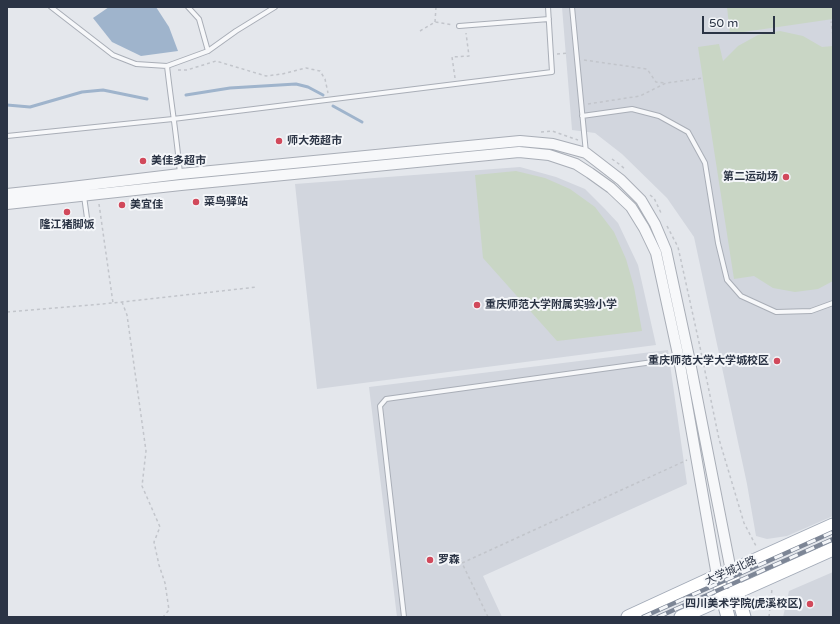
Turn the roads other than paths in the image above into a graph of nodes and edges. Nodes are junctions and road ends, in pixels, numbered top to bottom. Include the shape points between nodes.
1 (51, 7) edge
2 (188, 7) edge
3 (274, 7) edge
4 (548, 7) edge
5 (572, 7) edge
6 (549, 19) junction
7 (459, 26) road end
8 (208, 51) junction
9 (168, 65) junction
10 (582, 116) junction
11 (173, 119) junction
12 (7, 136) edge
13 (586, 153) junction
14 (180, 174) junction
15 (181, 185) junction
16 (7, 194) edge
17 (84, 196) junction
18 (7, 204) edge
19 (87, 218) dead end
20 (833, 303) edge
21 (684, 358) junction
22 (833, 525) edge
23 (833, 549) edge
24 (731, 571) junction
25 (717, 576) junction
26 (737, 592) junction
27 (723, 598) junction
28 (404, 617) edge
29 (628, 617) edge
30 (681, 617) edge
31 (728, 617) edge
32 (744, 617) edge

1 - 9 lane via 113,55 136,64
2 - 8 lane via 200,19
3 - 8 lane
4 - 6 lane
5 - 10 lane
6 - 7 lane
6 - 11 lane via 552,72
8 - 9 lane
9 - 11 lane
10 - 13 lane
10 - 20 lane via 632,109 659,116 688,132 705,163 718,243 727,280 741,296 776,312 811,311
11 - 12 lane
11 - 14 lane
13 - 14 street via 552,144 520,141
13 - 21 street via 621,180 640,200 655,224 666,250
14 - 15 lane
14 - 16 street
15 - 17 street
15 - 21 street via 520,152 549,155 576,164 611,188 631,207 644,228 656,253
17 - 18 street
17 - 19 lane
21 - 24 street
21 - 25 street via 696,456
21 - 28 lane via 386,399 380,406
22 - 24 main road, 大学城北路
23 - 26 main road, 大学城北路
24 - 25 main road, 大学城北路
24 - 26 main road
25 - 27 main road
25 - 29 main road, 大学城北路
26 - 27 main road, 大学城北路
26 - 32 main road
27 - 30 main road, 大学城北路
27 - 31 main road

